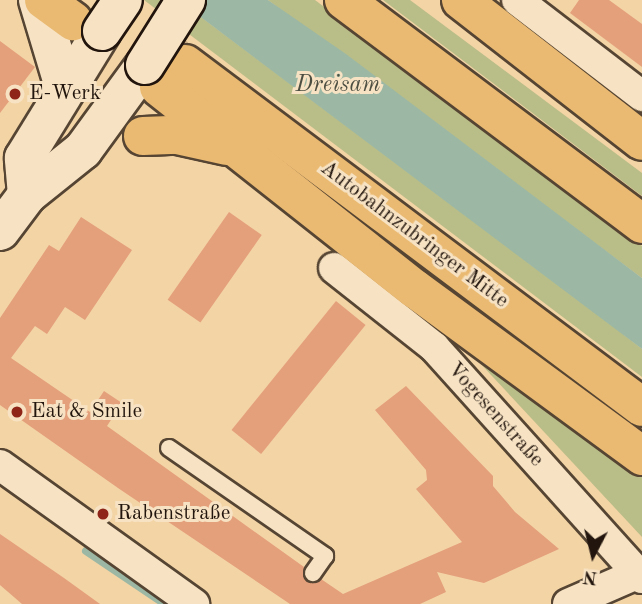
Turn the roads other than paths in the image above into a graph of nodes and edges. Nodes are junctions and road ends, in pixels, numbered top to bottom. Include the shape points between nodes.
1 (38, 0) edge
2 (186, 0) edge
3 (344, 0) edge
4 (461, 0) edge
5 (517, 0) edge
6 (88, 18) edge
7 (157, 72) junction
8 (65, 90) junction
9 (642, 96) edge
10 (142, 136) joint
11 (642, 141) edge
12 (241, 150) junction
13 (69, 164) junction
14 (27, 195) junction
15 (642, 224) edge
16 (0, 231) edge
17 (334, 268) dead end
18 (642, 407) edge
19 (169, 449) dead end
20 (642, 456) edge
21 (0, 465) edge
22 (313, 573) dead end
23 (640, 576) edge
24 (194, 604) edge
25 (568, 604) edge

1 - 8 main road
2 - 7 main road, bridge
3 - 15 highway
4 - 11 highway
5 - 9 street
6 - 7 main road
6 - 8 main road
7 - 12 highway
7 - 13 main road
7 - 18 highway, Autobahnzubringer Mitte
8 - 14 main road via 24,158
10 - 12 highway via 177,135
10 - 13 main road
12 - 20 highway via 415,289
13 - 14 main road
14 - 16 main road
17 - 23 street, Vogesenstraße via 434,347
19 - 22 lane via 325,556
21 - 24 street
23 - 25 street

